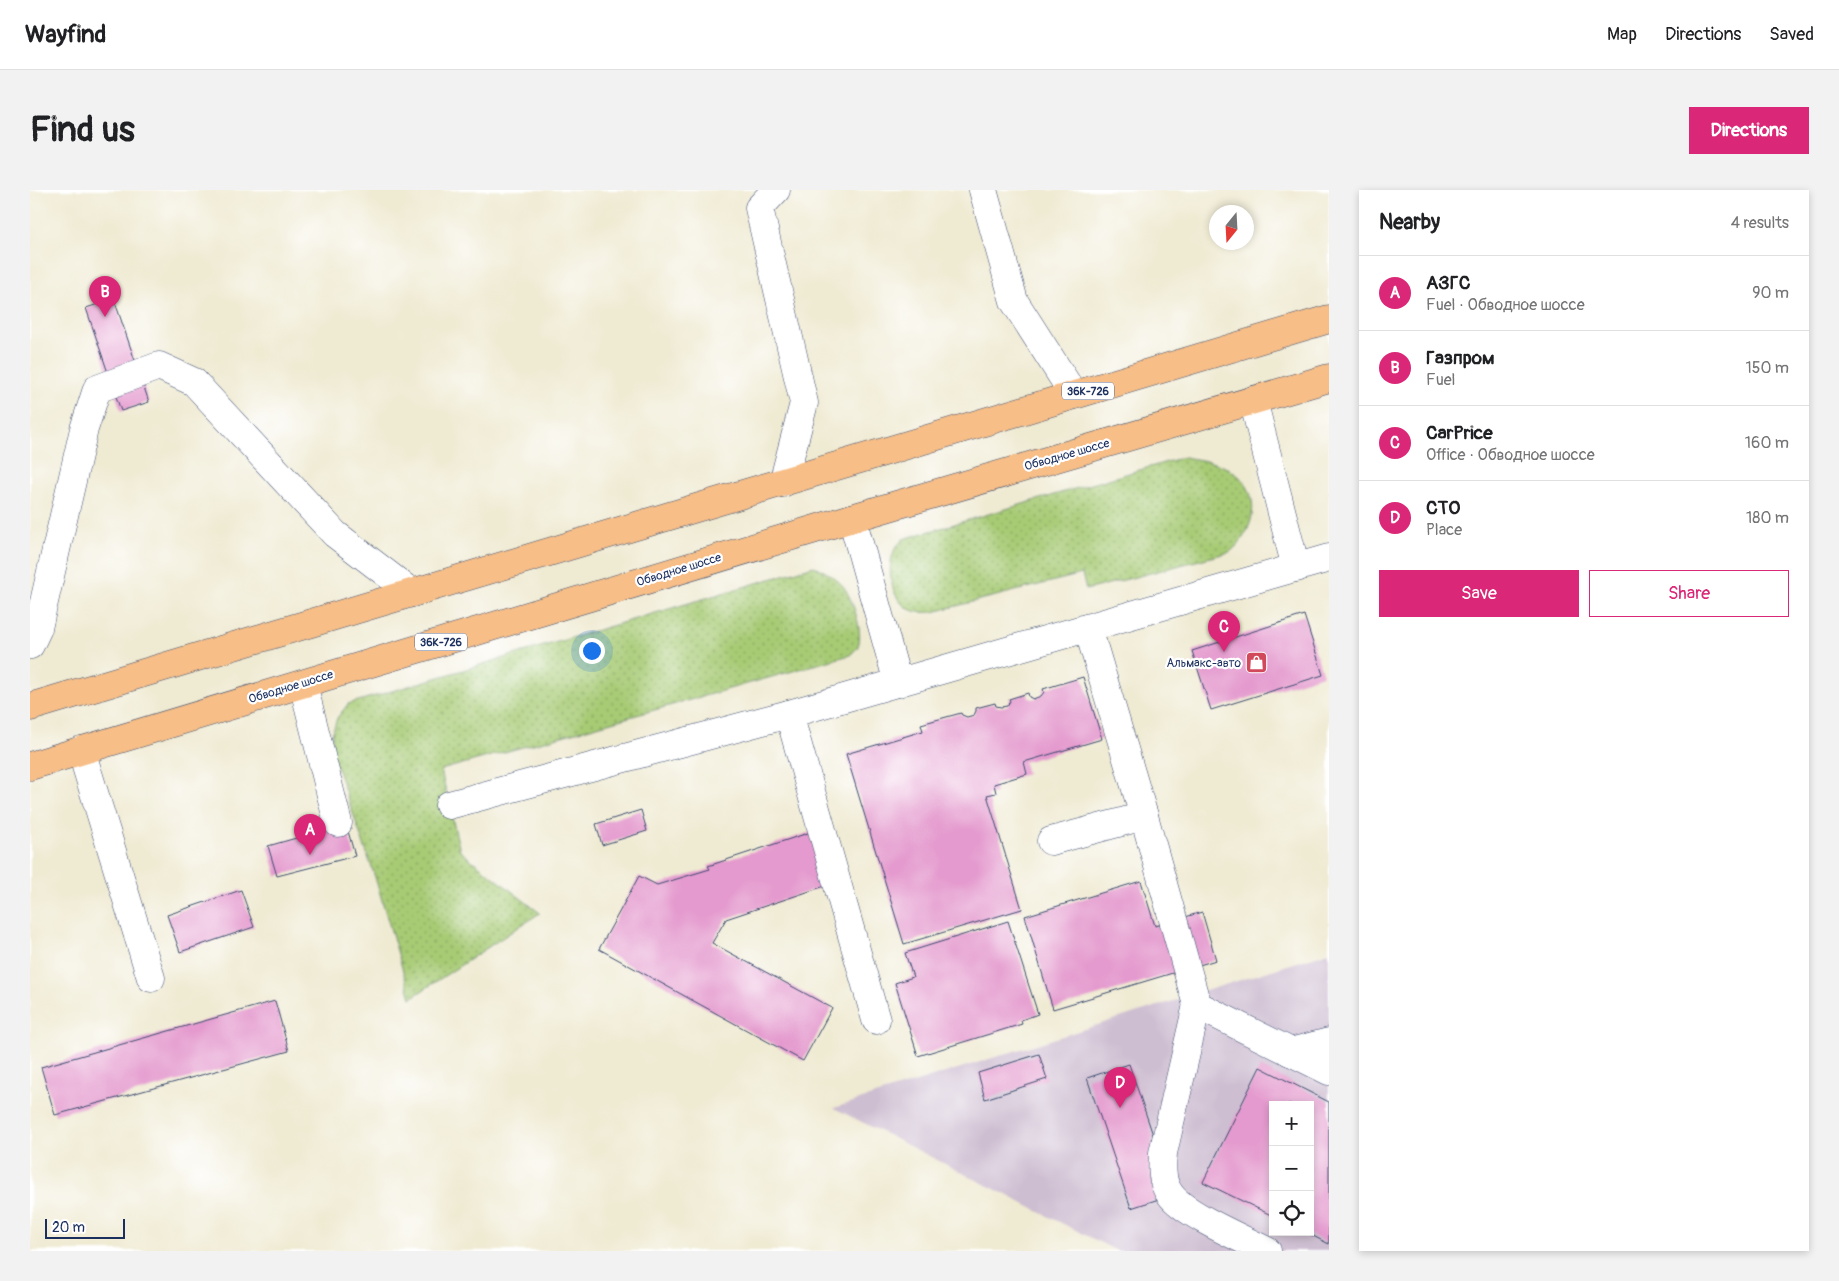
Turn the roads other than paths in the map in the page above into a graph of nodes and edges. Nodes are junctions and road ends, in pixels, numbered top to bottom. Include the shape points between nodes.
1 (983, 190) edge
2 (768, 199) edge
3 (1329, 319) edge
4 (1329, 378) edge
5 (1074, 395) junction
6 (1254, 400) junction
7 (783, 483) junction
8 (852, 518) junction
9 (1329, 558) edge
10 (1296, 568) junction
11 (412, 594) junction
12 (1088, 628) junction
13 (30, 645) edge
14 (898, 683) junction
15 (303, 684) junction
16 (30, 707) edge
17 (789, 714) junction
18 (81, 750) junction
19 (30, 766) edge
20 (449, 804) dead end
21 (1144, 816) junction
22 (338, 823) dead end
23 (1051, 841) dead end
24 (151, 978) dead end
25 (1197, 1005) junction
26 (876, 1020) dead end
27 (1329, 1042) edge
28 (1290, 1052) junction
29 (1329, 1071) edge
30 (1267, 1251) edge

1 - 5 lane via 1014,300
2 - 7 lane via 804,403
3 - 5 main road, 36К-726
4 - 6 main road, Обводное шоссе / 36К-726
5 - 7 main road, 36К-726
6 - 8 main road, Обводное шоссе / 36К-726
6 - 10 lane
7 - 11 main road, 36К-726
8 - 14 lane
8 - 15 main road, Обводное шоссе / 36К-726
9 - 10 lane
10 - 12 lane
11 - 13 lane via 335,534 194,382 159,366 98,389 84,429 38,628
11 - 16 main road, 36К-726
12 - 14 lane
12 - 21 lane
14 - 17 lane
15 - 18 main road, Обводное шоссе / 36К-726
15 - 22 lane
17 - 20 lane
17 - 26 lane
18 - 19 main road, Обводное шоссе / 36К-726
18 - 24 lane
21 - 23 lane
21 - 25 lane
25 - 28 lane
25 - 30 lane via 1163,1153 1162,1174 1169,1194 1183,1208
27 - 28 lane
28 - 29 lane

